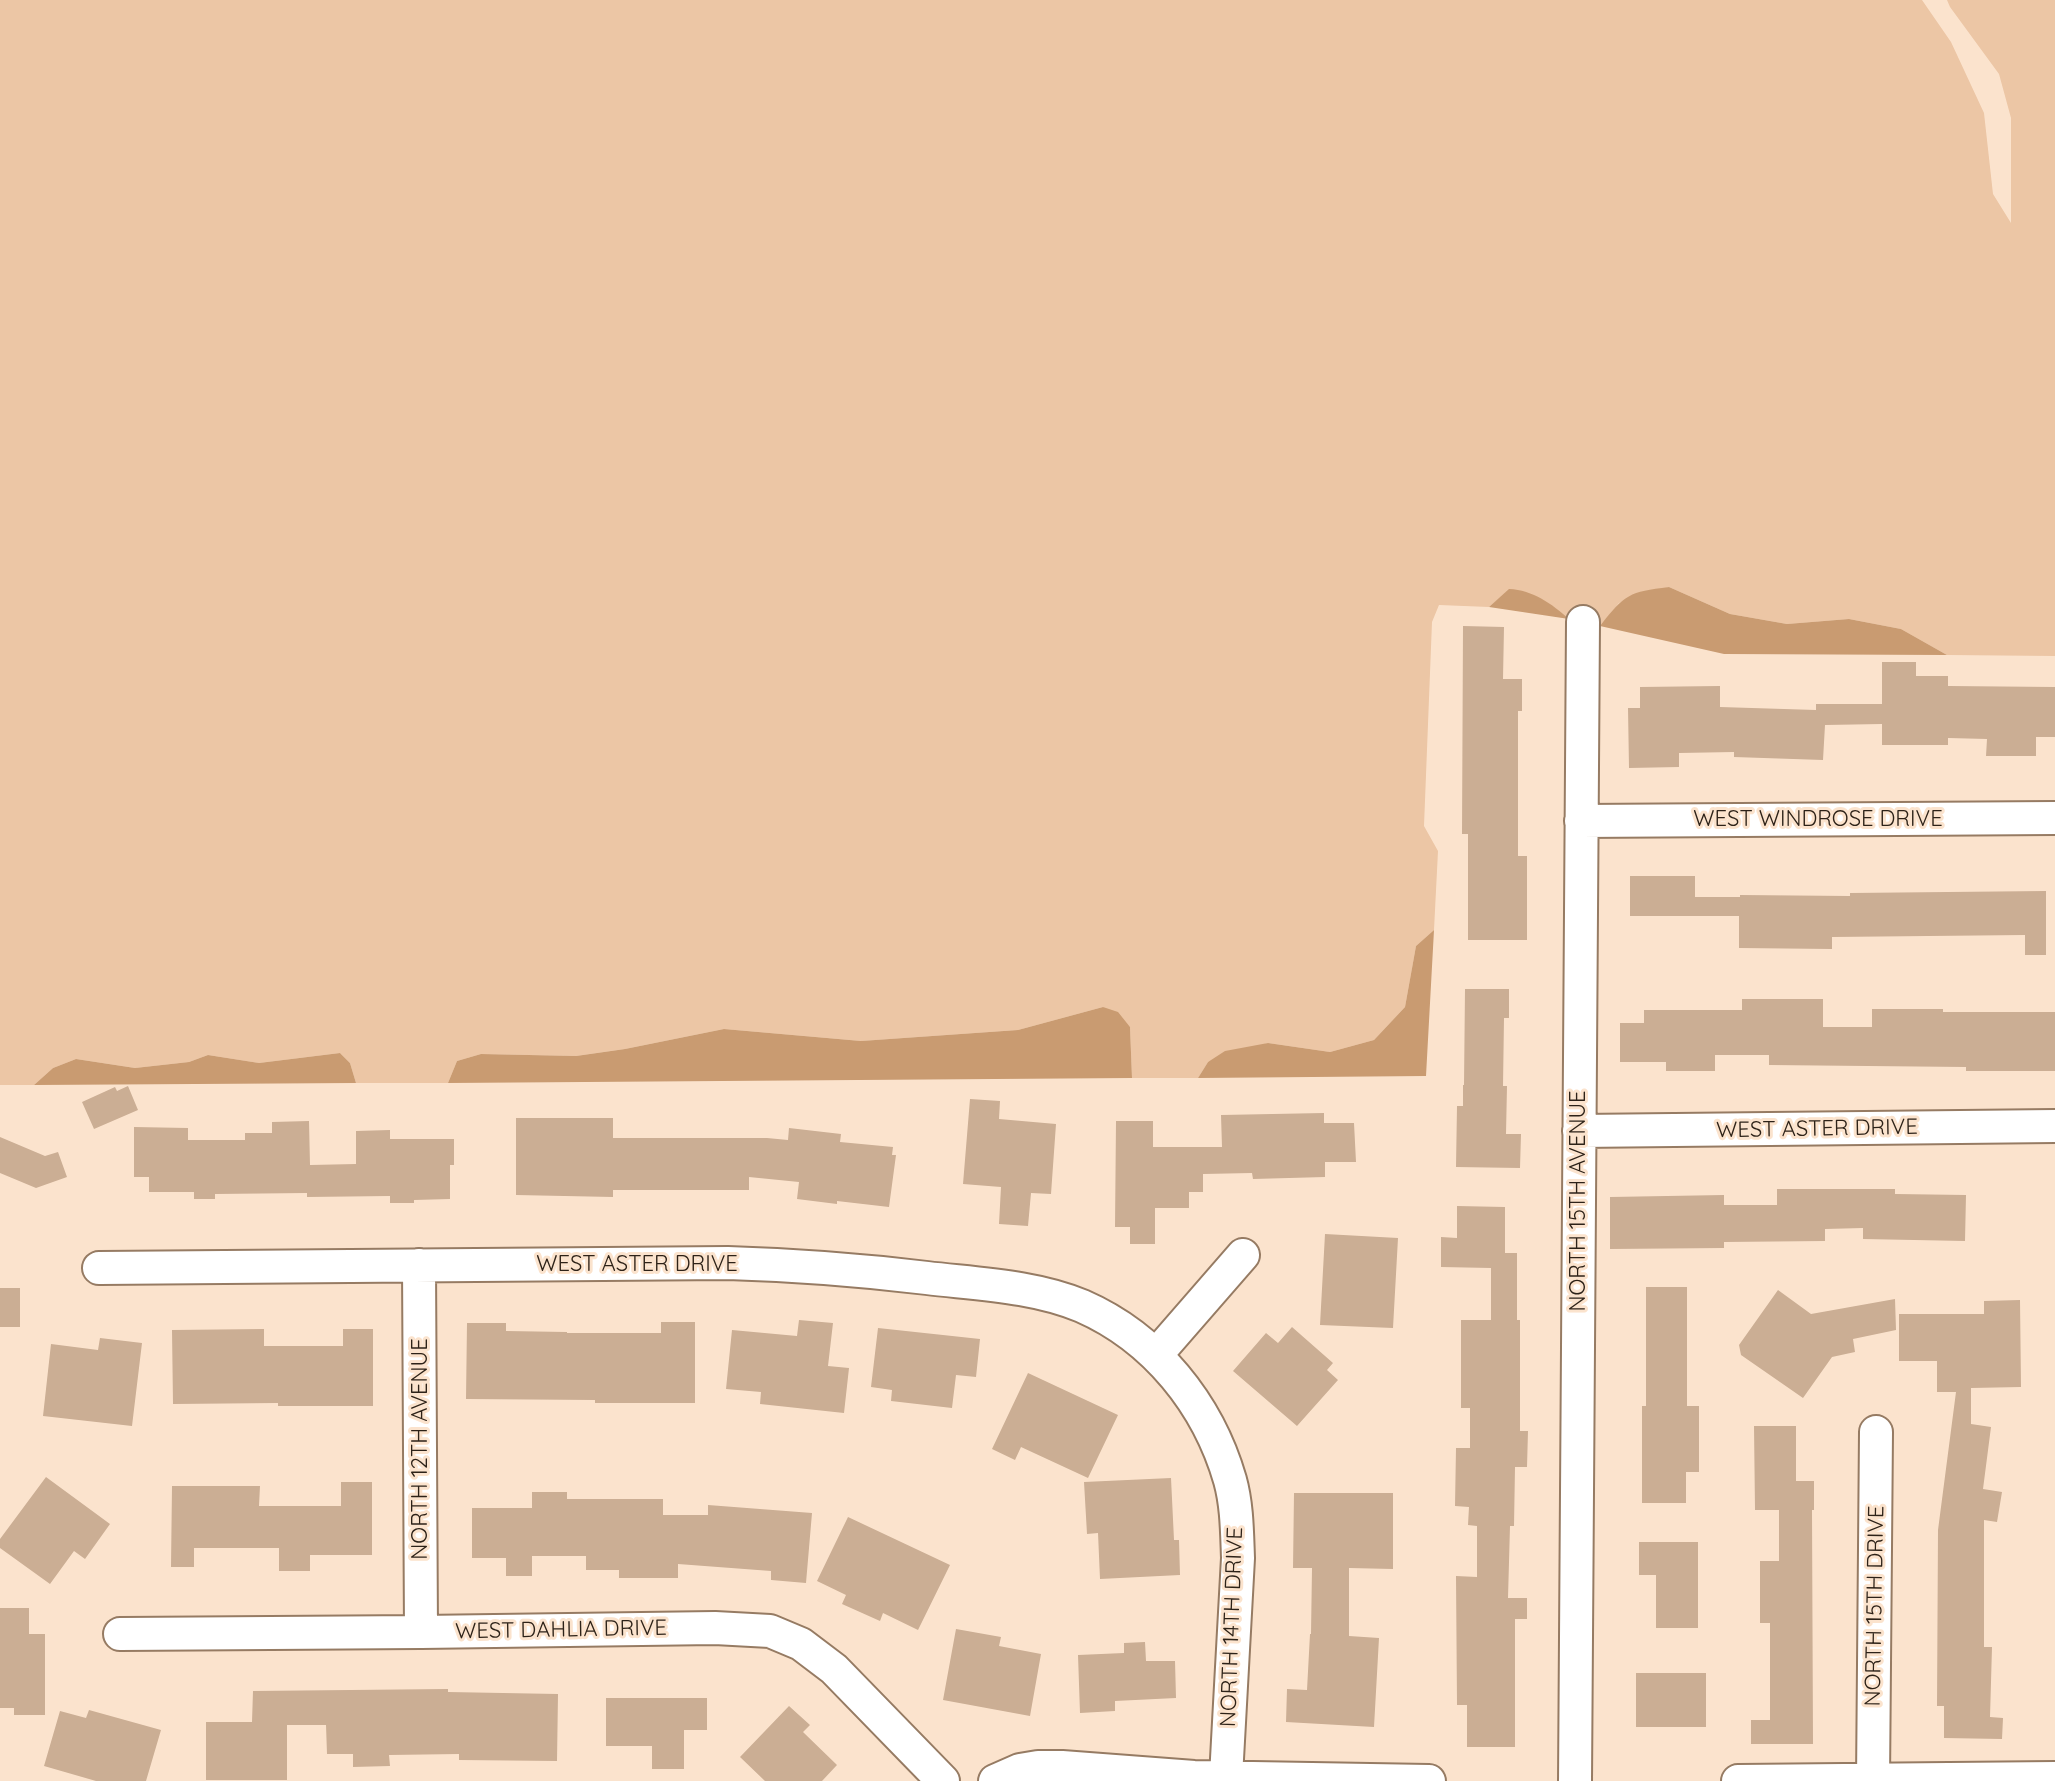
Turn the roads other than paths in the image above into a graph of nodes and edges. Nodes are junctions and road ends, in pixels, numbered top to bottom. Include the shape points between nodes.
1 (1583, 622) dead end
2 (2055, 818) edge
3 (1581, 821) junction
4 (2055, 1126) edge
5 (1579, 1131) junction
6 (1243, 1255) dead end
7 (419, 1265) junction
8 (99, 1268) dead end
9 (1156, 1355) junction
10 (1876, 1432) dead end
11 (421, 1632) junction
12 (120, 1634) dead end
13 (1226, 1777) junction
14 (2055, 1778) edge
15 (1873, 1780) edge
16 (943, 1781) edge
17 (995, 1781) edge
18 (1429, 1781) edge
19 (1575, 1781) edge
20 (1738, 1781) edge

1 - 3 street, NORTH 15TH AVENUE
2 - 3 street, WEST WINDROSE DRIVE
3 - 5 street, NORTH 15TH AVENUE
4 - 5 street, WEST ASTER DRIVE
5 - 19 street, NORTH 15TH AVENUE
6 - 9 street
7 - 8 street, WEST ASTER DRIVE
7 - 9 street, WEST ASTER DRIVE via 728,1263 957,1281 1080,1305
7 - 11 street, NORTH 12TH AVENUE
9 - 13 street, NORTH 14TH DRIVE via 1204,1416 1231,1482 1238,1558
10 - 15 street, NORTH 15TH DRIVE
11 - 12 street, WEST DAHLIA DRIVE
11 - 16 street, WEST DAHLIA DRIVE via 770,1631 801,1644 834,1669
13 - 17 street via 1038,1767
13 - 18 street
14 - 15 street
15 - 20 street

